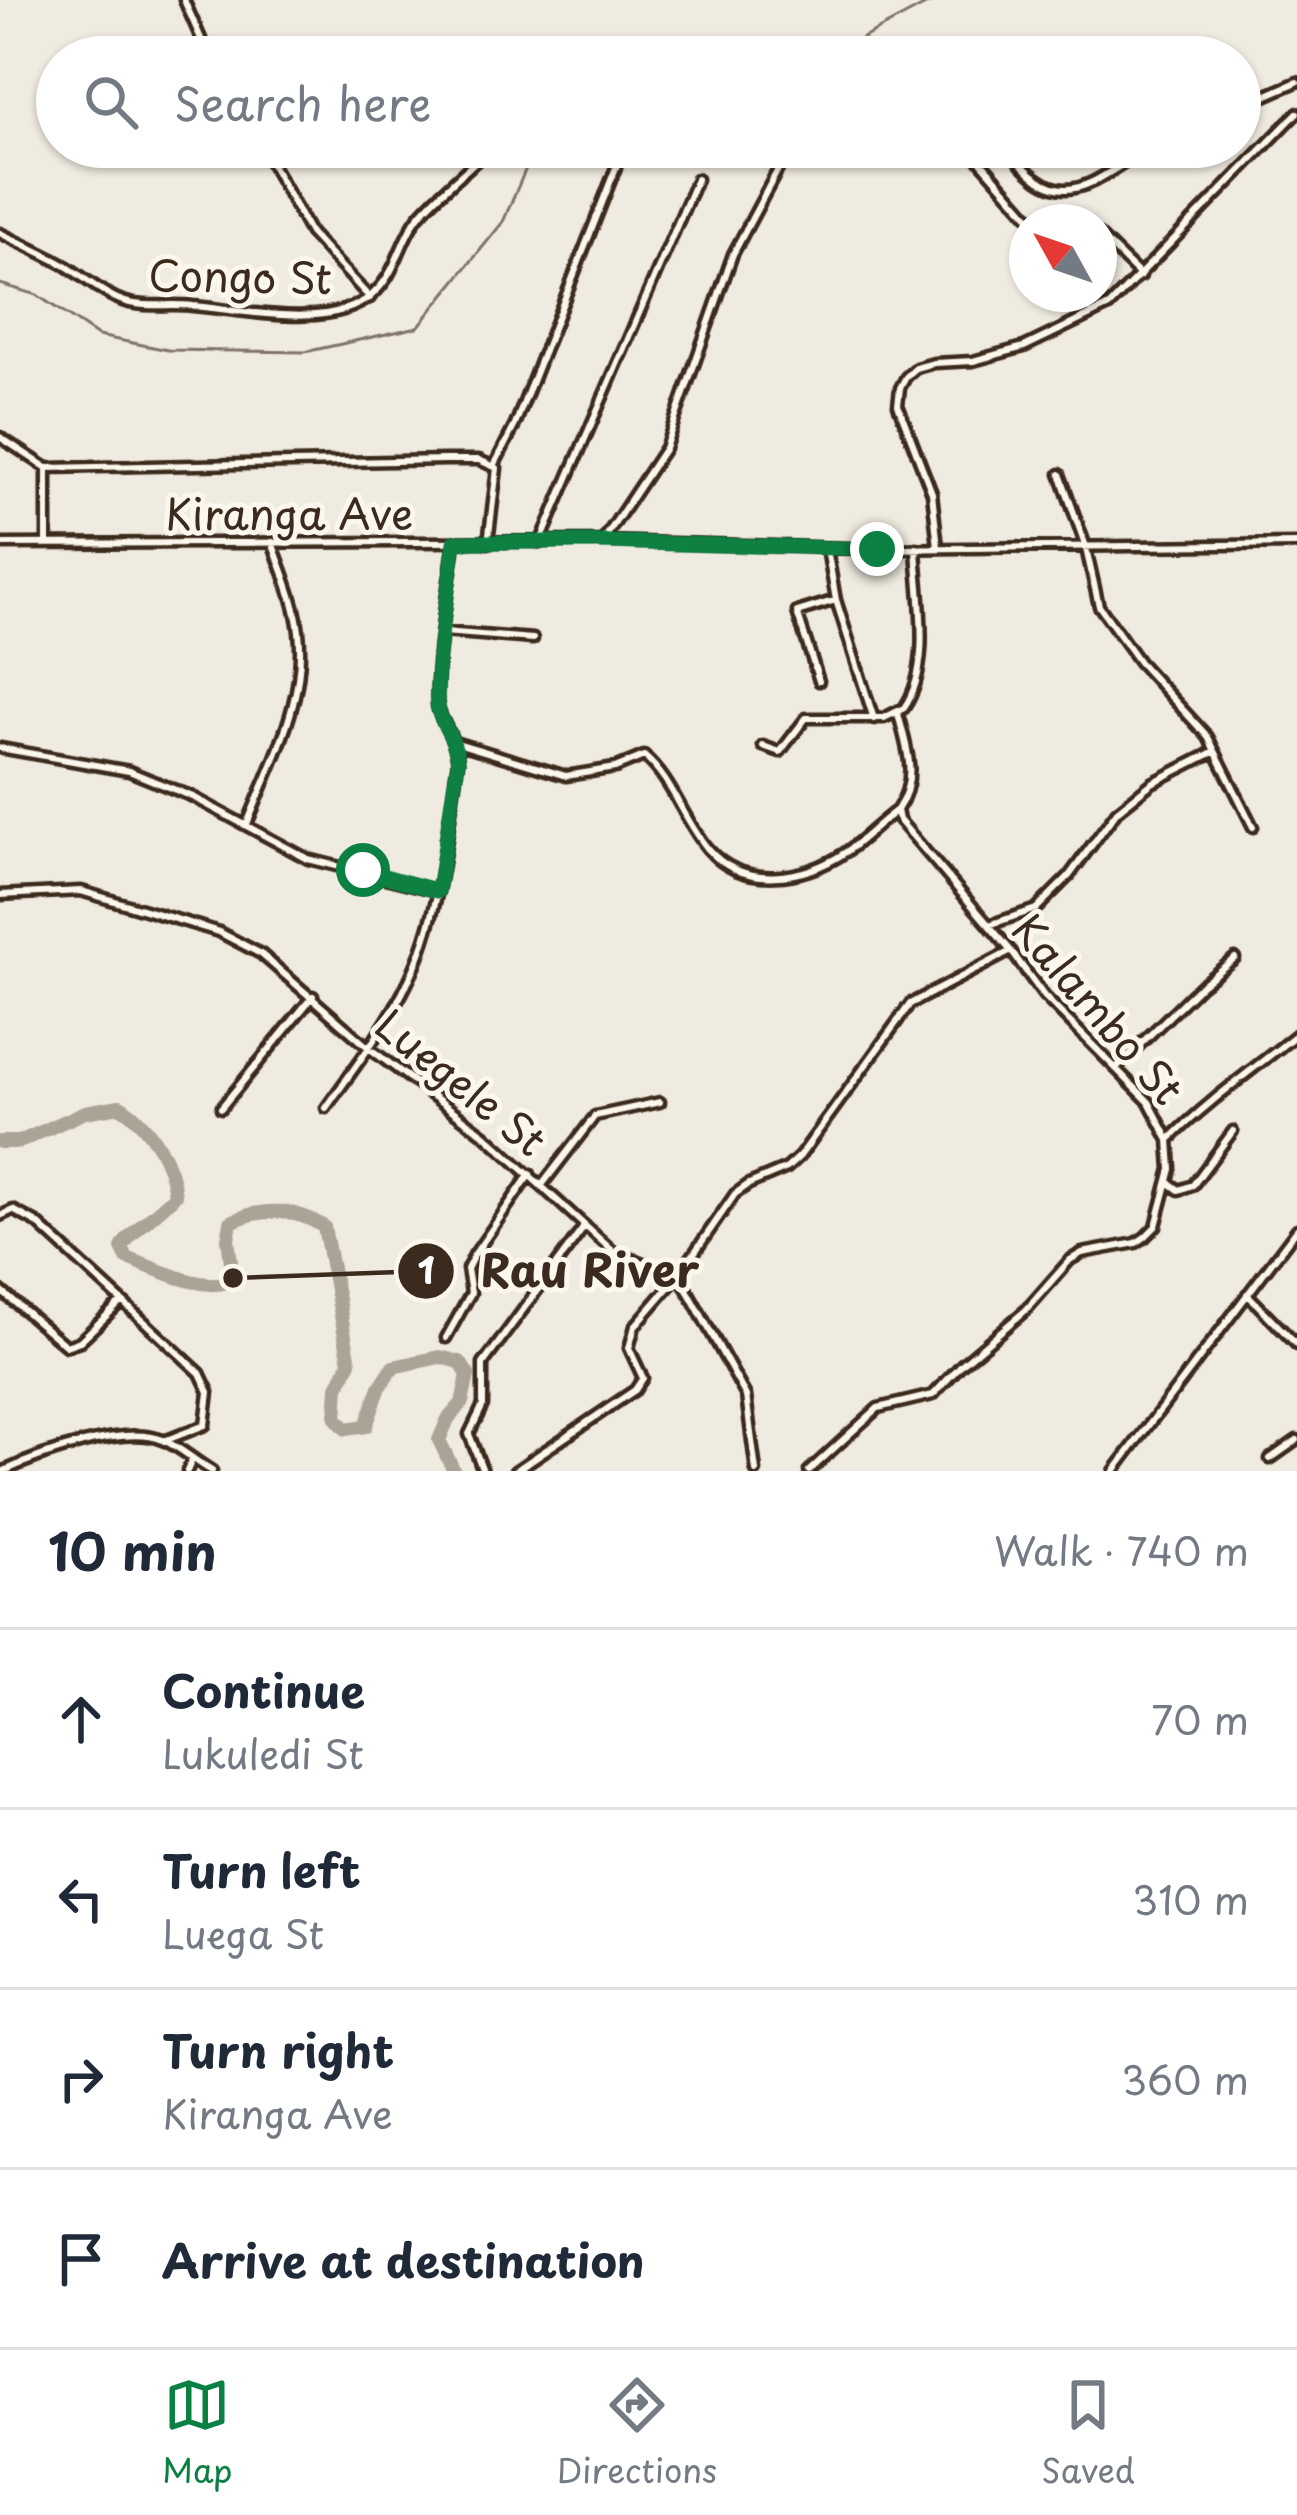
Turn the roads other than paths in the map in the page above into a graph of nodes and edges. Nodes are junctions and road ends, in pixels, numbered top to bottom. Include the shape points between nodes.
1 (184, 0) edge
2 (200, 36) edge
3 (1297, 82) edge
4 (1261, 97) edge
5 (1297, 113) edge
6 (1261, 151) edge
7 (274, 168) edge
8 (469, 168) edge
9 (616, 168) edge
10 (779, 168) edge
11 (986, 168) edge
12 (1028, 168) edge
13 (1117, 168) edge
14 (1244, 168) edge
15 (697, 179) dead end
16 (1018, 204) edge
17 (0, 233) edge
18 (1117, 253) edge
19 (1141, 276) junction
20 (370, 298) junction
21 (0, 437) edge
22 (495, 464) junction
23 (47, 468) junction
24 (1060, 474) dead end
25 (47, 542) junction
26 (272, 542) junction
27 (455, 542) junction
28 (540, 542) junction
29 (603, 542) junction
30 (488, 543) junction
31 (0, 544) edge
32 (1085, 544) junction
33 (1297, 544) edge
34 (916, 548) junction
35 (938, 548) junction
36 (827, 549) junction
37 (836, 600) junction
38 (442, 632) junction
39 (533, 639) dead end
40 (820, 681) dead end
41 (898, 714) junction
42 (874, 719) junction
43 (457, 743) junction
44 (763, 746) dead end
45 (0, 748) edge
46 (1215, 751) junction
47 (897, 810) junction
48 (246, 825) junction
49 (1253, 826) dead end
50 (438, 891) junction
51 (0, 895) edge
52 (989, 925) junction
53 (1011, 951) junction
54 (1235, 958) dead end
55 (313, 996) junction
56 (1297, 1034) edge
57 (369, 1048) junction
58 (1117, 1067) junction
59 (660, 1102) dead end
60 (221, 1108) dead end
61 (326, 1108) dead end
62 (1233, 1131) dead end
63 (1169, 1140) junction
64 (530, 1174) junction
65 (1168, 1181) junction
66 (542, 1185) junction
67 (4, 1207) edge
68 (0, 1216) edge
69 (584, 1227) junction
70 (1297, 1229) edge
71 (679, 1275) junction
72 (0, 1290) edge
73 (1247, 1294) junction
74 (121, 1301) junction
75 (446, 1338) dead end
76 (1297, 1345) edge
77 (1297, 1440) edge
78 (164, 1441) junction
79 (191, 1460) junction
80 (1270, 1460) dead end
81 (3, 1469) edge
82 (755, 1470) edge
83 (187, 1471) edge
84 (212, 1471) edge
85 (483, 1471) edge
86 (515, 1471) edge
87 (809, 1471) edge
88 (1114, 1471) edge

1 - 2 street
3 - 4 street
5 - 6 street
7 - 20 street via 310,233
8 - 20 street, Congo St via 420,214 388,280
9 - 22 street
10 - 29 street via 727,269 664,448
11 - 16 street
12 - 13 street via 1059,191
14 - 19 street
15 - 28 street
17 - 20 street, Congo St via 133,304 311,315
18 - 19 street
19 - 35 street via 1108,306 1024,347 906,376 898,405 932,493
21 - 23 street
22 - 23 street
22 - 30 street
23 - 25 street
24 - 32 street
25 - 26 street, Kiranga Ave
25 - 31 street, Kiranga Ave
26 - 27 street, Kiranga Ave
26 - 48 street via 297,615 300,678
27 - 30 street, Kiranga Ave
27 - 38 street
28 - 29 street, Kiranga Ave
28 - 30 street, Kiranga Ave
29 - 36 street, Kiranga Ave
32 - 33 street, Kiranga Ave
32 - 35 street, Kiranga Ave
32 - 46 street via 1112,628
34 - 35 street, Kiranga Ave
34 - 36 street, Kiranga Ave
34 - 41 street via 917,676
36 - 37 street
37 - 40 street via 797,612
37 - 42 street
38 - 39 street
38 - 43 street via 436,704
41 - 42 street
41 - 47 street via 911,773
42 - 44 street via 806,718 780,752
43 - 47 street via 566,776 644,756 707,848 751,877 830,861
43 - 50 street
45 - 48 street via 129,771
46 - 49 street
46 - 52 street via 1129,800 1036,909
47 - 52 street, Kalambo St
48 - 50 street via 308,859
50 - 57 street via 409,980
51 - 55 street, Luegele St via 81,891 220,932
52 - 53 street, Kalambo St
53 - 58 street, Kalambo St
53 - 71 street via 910,1004 800,1156 735,1194
54 - 58 street
55 - 57 street, Luegele St
55 - 60 street
56 - 63 street
57 - 61 street
57 - 64 street, Luegele St
58 - 63 street, Kalambo St
59 - 66 street via 595,1116
62 - 65 street via 1193,1185 1179,1190
63 - 65 street, Kalambo St
64 - 66 street, Luegele St
64 - 75 street via 467,1269 471,1293
65 - 87 street, Kalambo St via 1145,1237 1070,1260 933,1395 878,1408
66 - 69 street, Luegele St
67 - 68 street
67 - 74 street via 37,1223
69 - 71 street, Luegele St via 615,1253
69 - 85 street via 483,1364 483,1405 469,1434
70 - 73 street
71 - 82 street via 746,1396
71 - 86 street via 629,1338 642,1382
72 - 74 street via 67,1346
73 - 76 street
73 - 88 street
74 - 78 street via 200,1373 209,1392 205,1425
77 - 80 street
78 - 79 street
78 - 81 street via 125,1436
79 - 83 street
79 - 84 street

